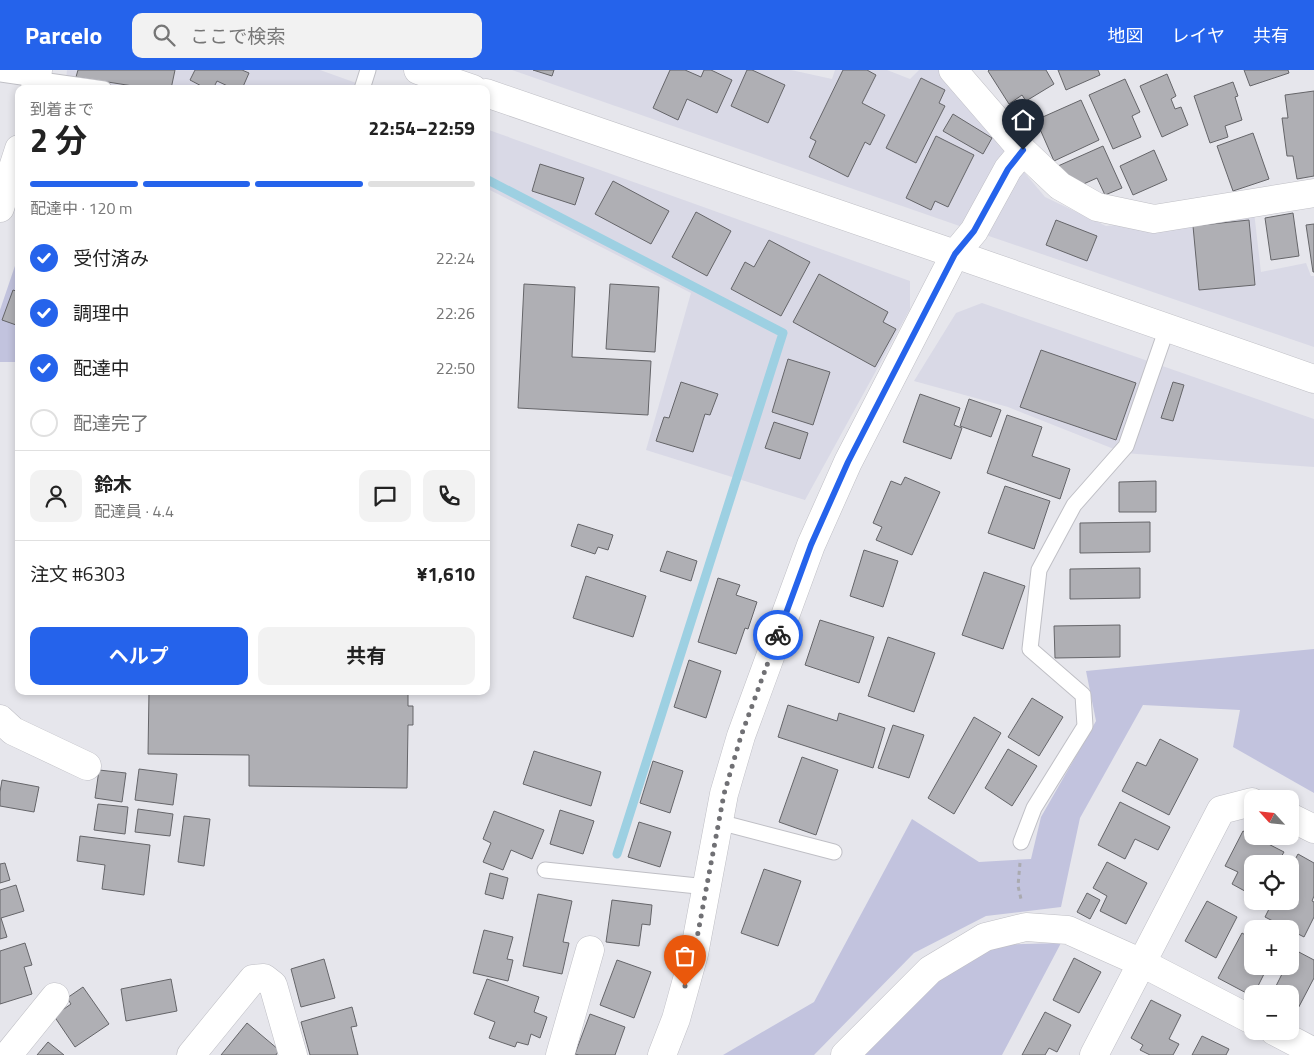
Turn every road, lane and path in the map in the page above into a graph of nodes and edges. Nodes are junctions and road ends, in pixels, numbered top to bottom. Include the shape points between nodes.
1 (368, 70) edge
2 (418, 70) edge
3 (953, 70) edge
4 (0, 74) edge
5 (37, 79) edge
6 (77, 85) edge
7 (363, 85) edge
8 (461, 85) edge
9 (490, 94) edge
10 (1023, 150) junction
11 (15, 161) edge
12 (1314, 194) edge
13 (0, 208) edge
14 (955, 254) junction
15 (1167, 328) junction
16 (1314, 379) edge
17 (0, 719) edge
18 (87, 766) dead end
19 (1244, 804) edge
20 (719, 822) junction
21 (1299, 822) edge
22 (1314, 829) edge
23 (1021, 842) joint
24 (834, 852) dead end
25 (545, 870) dead end
26 (707, 887) junction
27 (1026, 927) junction
28 (590, 950) dead end
29 (1142, 964) junction
30 (55, 997) dead end
31 (1244, 1016) edge
32 (1291, 1040) edge
33 (1314, 1052) edge
34 (8, 1055) edge
35 (191, 1055) edge
36 (293, 1055) edge
37 (560, 1055) edge
38 (662, 1055) edge
39 (845, 1055) edge
40 (1094, 1055) edge

1 - 7 lane
2 - 8 street
3 - 10 street
4 - 5 lane
5 - 6 lane
9 - 14 street
10 - 12 street via 1060,186 1097,207 1154,219
10 - 14 street via 1008,169 974,231
11 - 13 street
14 - 15 street
14 - 20 street via 848,462 811,545 741,736
15 - 16 street
15 - 23 lane via 1126,446 1074,505 1039,570 1030,649 1083,696 1085,726 1034,808
17 - 18 street via 13,731
19 - 29 street via 1221,810
20 - 24 lane
20 - 26 street
21 - 22 street
23 - 27 path via 1018,886
25 - 26 lane
26 - 38 street via 694,954
27 - 29 street via 1068,930
27 - 39 street via 985,937 930,970
28 - 37 street
29 - 31 street
29 - 40 street
30 - 34 street
32 - 33 street
35 - 36 street via 253,979 264,978 273,985

